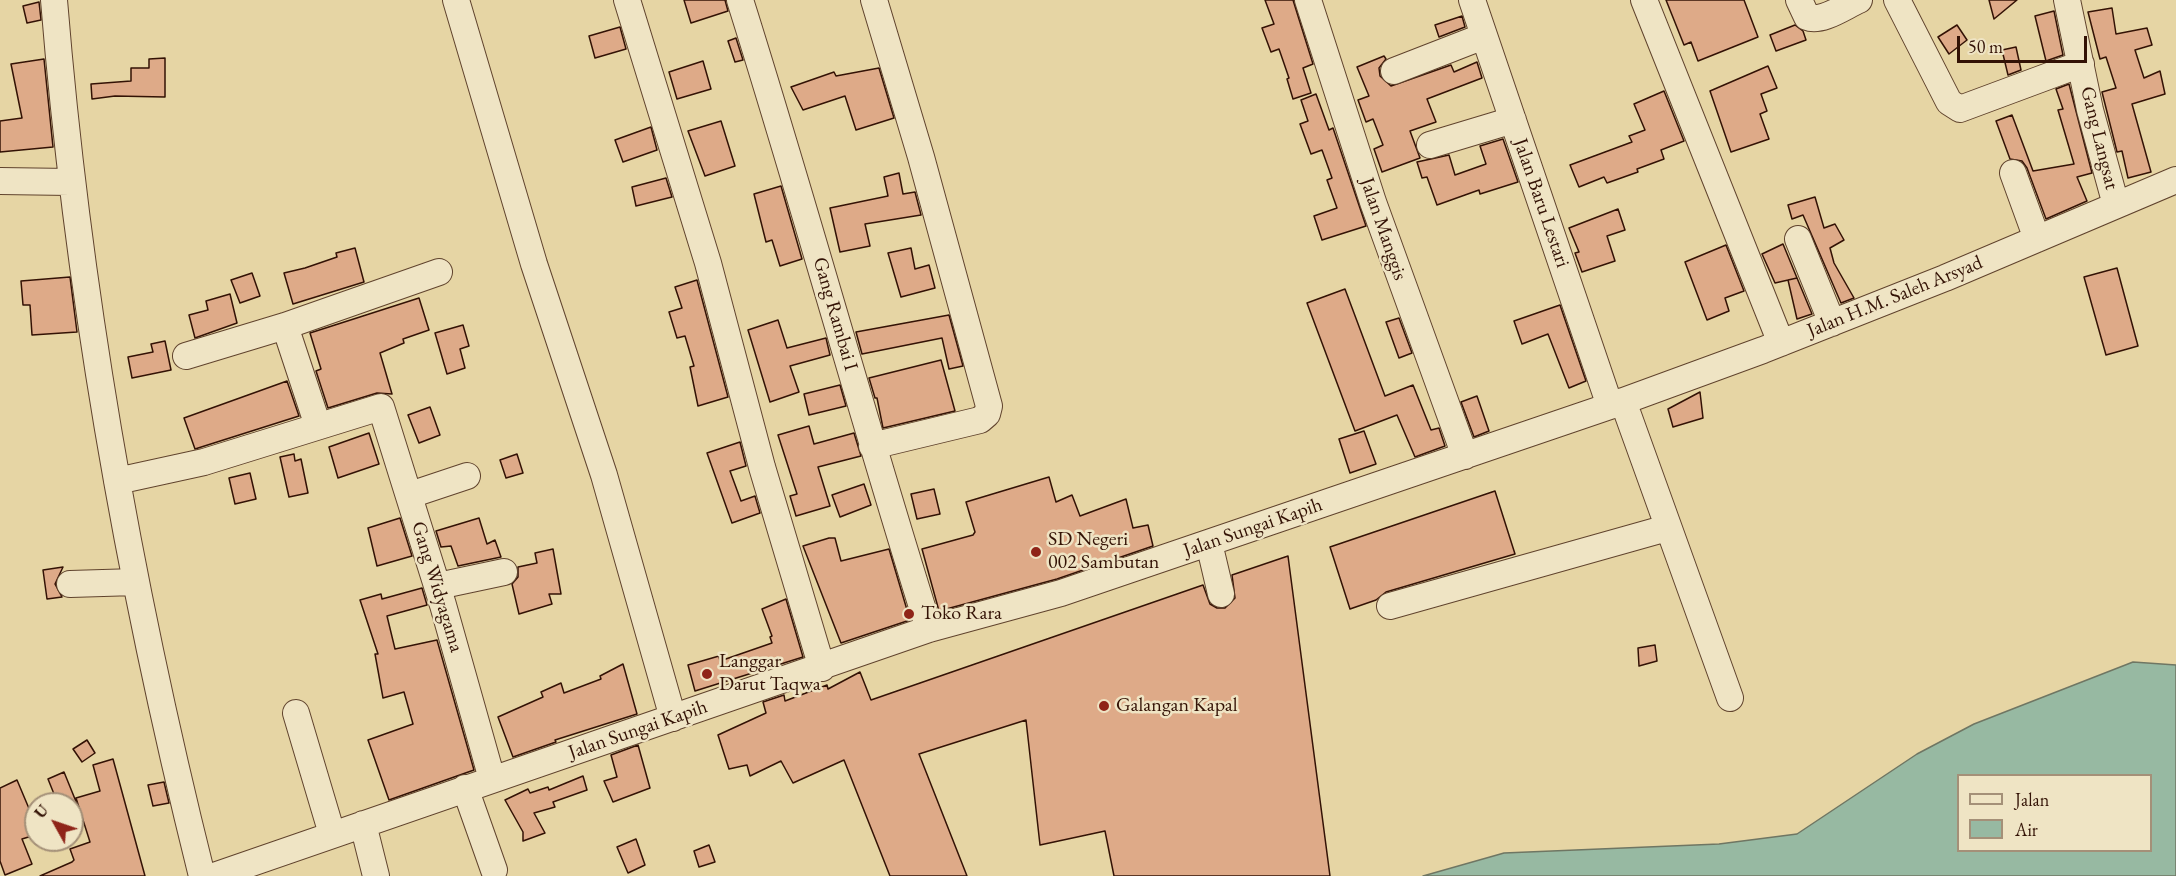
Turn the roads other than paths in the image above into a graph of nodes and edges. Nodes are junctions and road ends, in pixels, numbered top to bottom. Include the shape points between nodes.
1 (54, 0) edge
2 (456, 0) edge
3 (627, 0) edge
4 (740, 0) edge
5 (874, 0) edge
6 (1308, 0) edge
7 (1472, 0) edge
8 (1644, 0) edge
9 (1858, 0) edge
10 (1897, 0) edge
11 (2067, 0) edge
12 (1803, 8) edge
13 (1484, 36) junction
14 (2081, 64) junction
15 (1394, 71) dead end
16 (1513, 120) junction
17 (1430, 145) dead end
18 (2013, 173) dead end
19 (2176, 180) edge
20 (0, 181) edge
21 (70, 182) junction
22 (2116, 205) junction
23 (1798, 239) dead end
24 (2037, 239) junction
25 (439, 272) dead end
26 (1832, 322) junction
27 (285, 326) junction
28 (1781, 342) junction
29 (186, 356) dead end
30 (1617, 403) junction
31 (318, 426) junction
32 (872, 446) junction
33 (1465, 456) junction
34 (467, 477) dead end
35 (117, 481) junction
36 (410, 495) junction
37 (1667, 528) junction
38 (1209, 543) junction
39 (504, 572) dead end
40 (136, 582) junction
41 (70, 584) dead end
42 (438, 586) junction
43 (1221, 594) dead end
44 (1390, 606) dead end
45 (929, 629) junction
46 (822, 668) junction
47 (1730, 698) dead end
48 (296, 713) dead end
49 (673, 718) junction
50 (492, 779) junction
51 (465, 788) junction
52 (363, 824) junction
53 (332, 834) junction
54 (494, 870) dead end
55 (202, 876) edge
56 (214, 876) edge
57 (376, 876) edge

1 - 21 street
2 - 49 street via 534,264 604,475
3 - 46 street via 708,263 762,467
4 - 32 street, Gang Rambai I via 804,203
5 - 32 street via 989,406 980,420
6 - 33 street, Jalan Manggis via 1373,202
7 - 13 street, Jalan Baru Lestari
8 - 28 street
9 - 12 street via 1822,17
10 - 14 street via 1949,102 1960,109
11 - 14 street, Gang Langsat
13 - 15 street
13 - 16 street, Jalan Baru Lestari
14 - 22 street, Gang Langsat
16 - 17 street
16 - 30 street, Jalan Baru Lestari
18 - 24 street
19 - 22 street, Jalan H.M. Saleh Arsyad
20 - 21 street
21 - 35 street
22 - 24 street, Jalan H.M. Saleh Arsyad
23 - 26 street
24 - 26 street, Jalan H.M. Saleh Arsyad
25 - 27 street
26 - 28 street, Jalan H.M. Saleh Arsyad
27 - 29 street
27 - 31 street
28 - 30 street, Jalan H.M. Saleh Arsyad
30 - 33 street, Jalan Sungai Kapih
30 - 37 street, Jalan Baru Lestari
31 - 35 street via 204,462
31 - 36 street, Gang Widyagama via 381,407
32 - 45 street, Gang Rambai I
33 - 38 street, Jalan Sungai Kapih
34 - 36 street
35 - 40 street
36 - 42 street, Gang Widyagama
37 - 44 street
37 - 47 street, Jalan Baru Lestari
38 - 43 street
38 - 45 street, Jalan Sungai Kapih via 1061,593
39 - 42 street
40 - 41 street
40 - 55 street via 166,732
42 - 50 street, Gang Widyagama
45 - 46 street, Jalan Sungai Kapih
46 - 49 street, Jalan Sungai Kapih
48 - 53 street
49 - 50 street, Jalan Sungai Kapih
50 - 51 street, Jalan Sungai Kapih
51 - 52 street, Jalan Sungai Kapih
51 - 54 street
52 - 53 street, Jalan Sungai Kapih
52 - 57 street
53 - 56 street, Jalan Sungai Kapih

